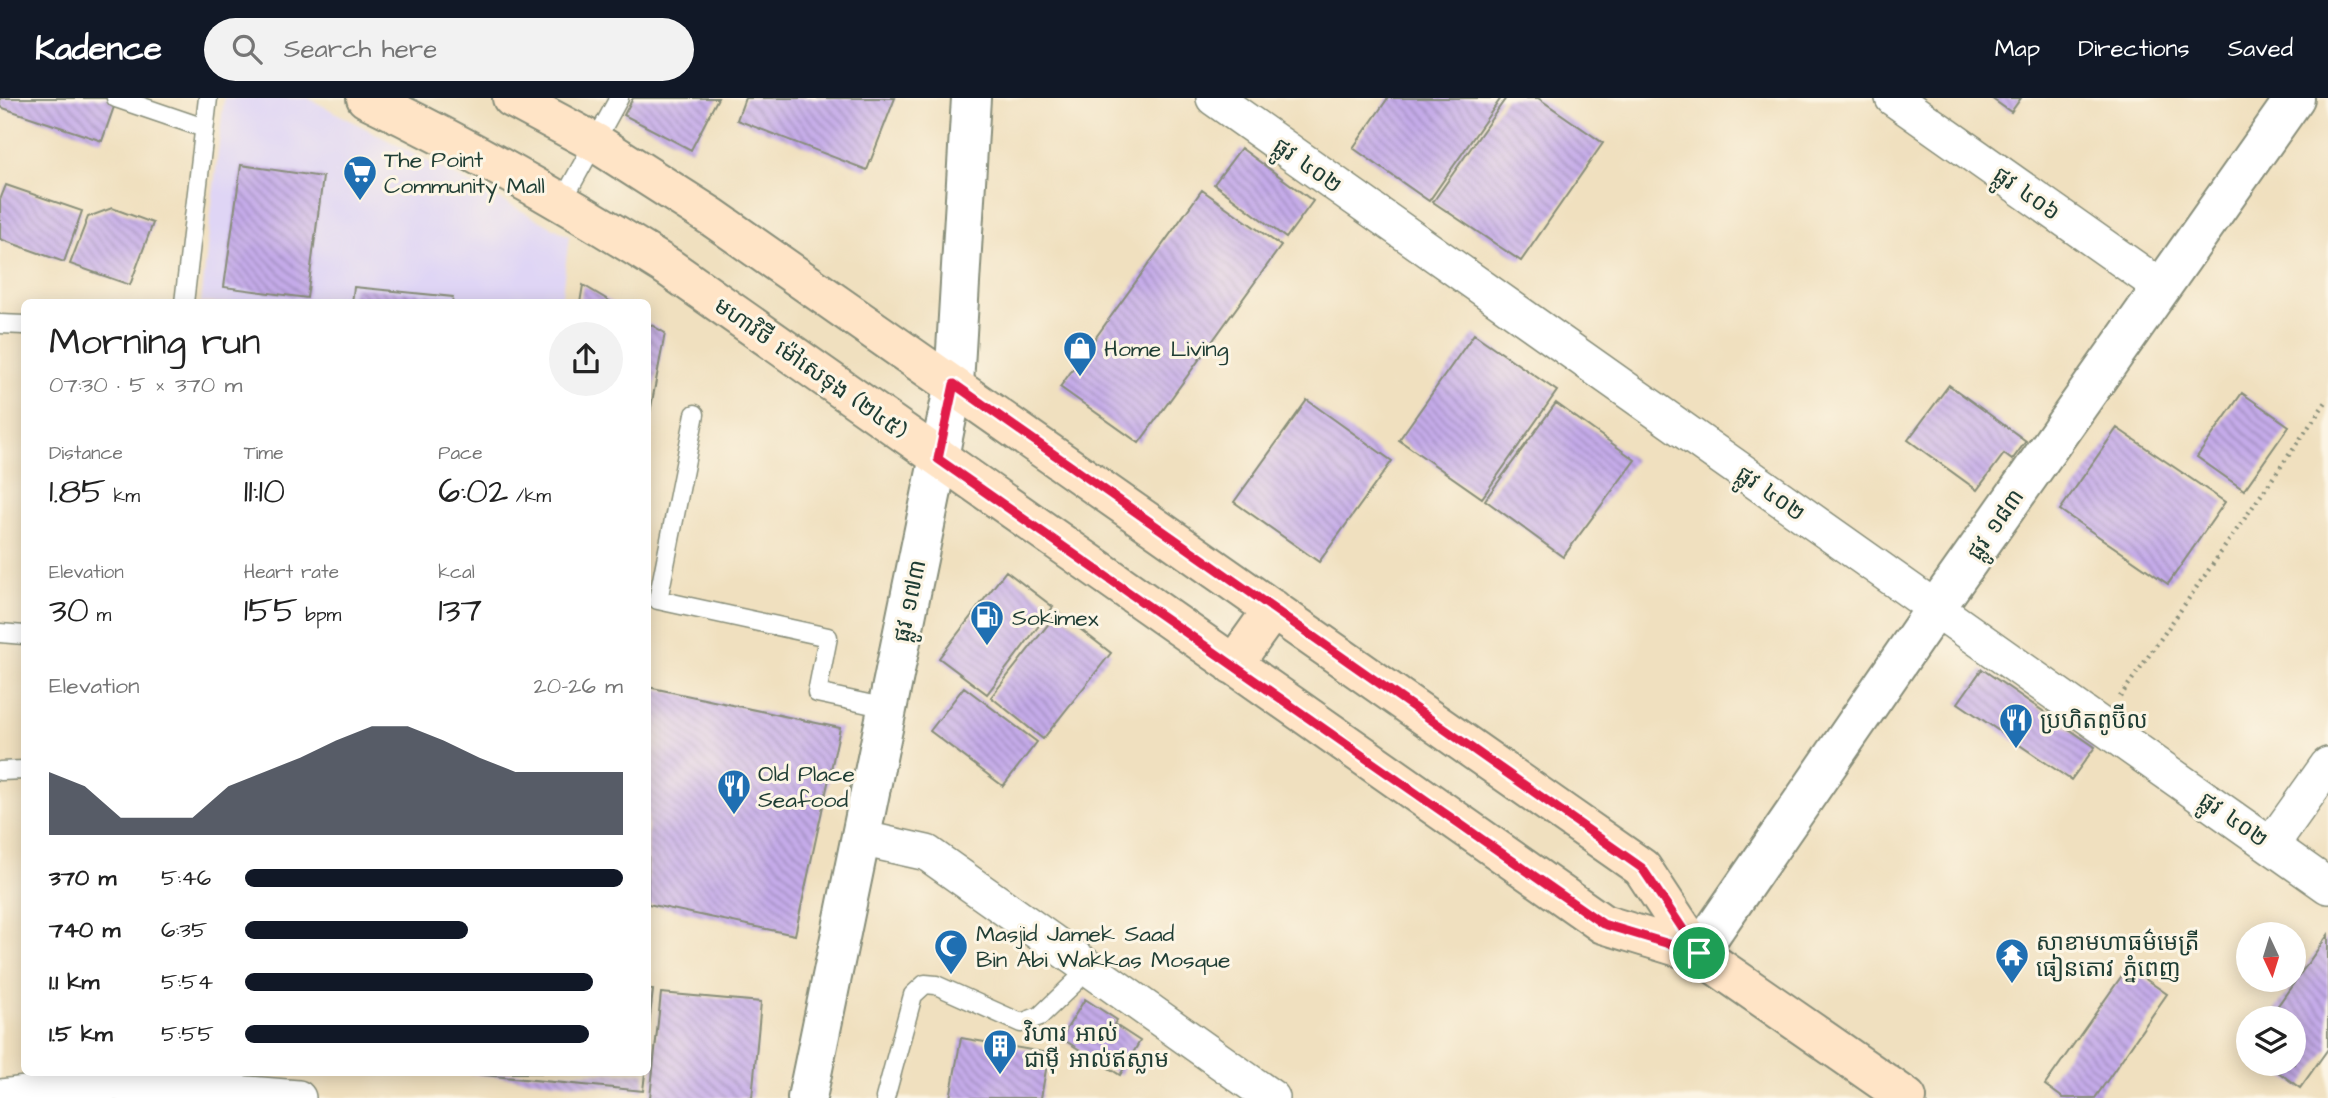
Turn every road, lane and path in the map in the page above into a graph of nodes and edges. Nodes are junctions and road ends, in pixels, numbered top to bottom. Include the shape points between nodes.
1 (116, 98) edge
2 (208, 98) edge
3 (366, 98) edge
4 (512, 98) edge
5 (619, 98) edge
6 (971, 98) edge
7 (1214, 98) edge
8 (1893, 98) edge
9 (2295, 98) edge
10 (204, 128) junction
11 (596, 143) junction
12 (562, 200) junction
13 (2161, 287) junction
14 (184, 299) edge
15 (0, 324) edge
16 (21, 325) edge
17 (954, 384) junction
18 (2328, 399) edge
19 (695, 414) dead end
20 (938, 459) junction
21 (1273, 609) junction
22 (1935, 609) junction
23 (0, 633) edge
24 (21, 635) edge
25 (1233, 665) junction
26 (887, 708) junction
27 (2100, 724) junction
28 (2328, 765) edge
29 (21, 770) edge
30 (0, 771) edge
31 (860, 838) junction
32 (2271, 845) junction
33 (2328, 886) edge
34 (1699, 953) junction
35 (1090, 968) junction
36 (0, 1097) edge
37 (298, 1098) edge
38 (807, 1098) edge
39 (884, 1098) edge
40 (1272, 1098) edge
41 (1906, 1098) edge

1 - 10 lane
2 - 10 lane
3 - 12 main road, មហាវិថី ម៉ៅសេទុង (២៤៥) via 459,142
4 - 11 main road, មហាវិថី ម៉ៅសេទុង (២៤៥)
5 - 11 lane
6 - 17 street, ផ្លូវ ១៧៣
7 - 22 street, ផ្លូវ ៤០២
8 - 13 street, ផ្លូវ ៤០៦
9 - 13 street, ផ្លូវ ១៨៣
10 - 14 lane
11 - 12 lane
11 - 17 main road, មហាវិថី ម៉ៅសេទុង (២៤៥)
12 - 20 main road, មហាវិថី ម៉ៅសេទុង (២៤៥) via 668,267
13 - 22 street, ផ្លូវ ១៨៣
15 - 16 lane
17 - 20 street, ផ្លូវ ១៧៣
17 - 21 main road, មហាវិថី ម៉ៅសេទុង (២៤៥)
18 - 27 path
19 - 26 lane via 658,600 828,637 817,693
20 - 25 main road, មហាវិថី ម៉ៅសេទុង (២៤៥)
20 - 26 street, ផ្លូវ ១៧៣
21 - 25 main road
21 - 34 main road, មហាវិថី ម៉ៅសេទុង (២៤៥) via 1642,868
22 - 27 street, ផ្លូវ ៤០២
22 - 34 street, ផ្លូវ ១៨៣
23 - 24 lane
25 - 34 main road, មហាវិថី ម៉ៅសេទុង (២៤៥) via 1603,924
26 - 31 street, ផ្លូវ ១៧៣
27 - 32 street, ផ្លូវ ៤០២
28 - 32 street
29 - 30 lane
31 - 35 street via 927,853
31 - 38 street, ផ្លូវ ១៧៣
32 - 33 street, ផ្លូវ ៤០២
34 - 41 main road, មហាវិថី ម៉ៅសេទុង (២៤៥)
35 - 39 lane via 1040,1016 1021,1023 925,984 913,995
35 - 40 street
36 - 37 street via 114,1083

